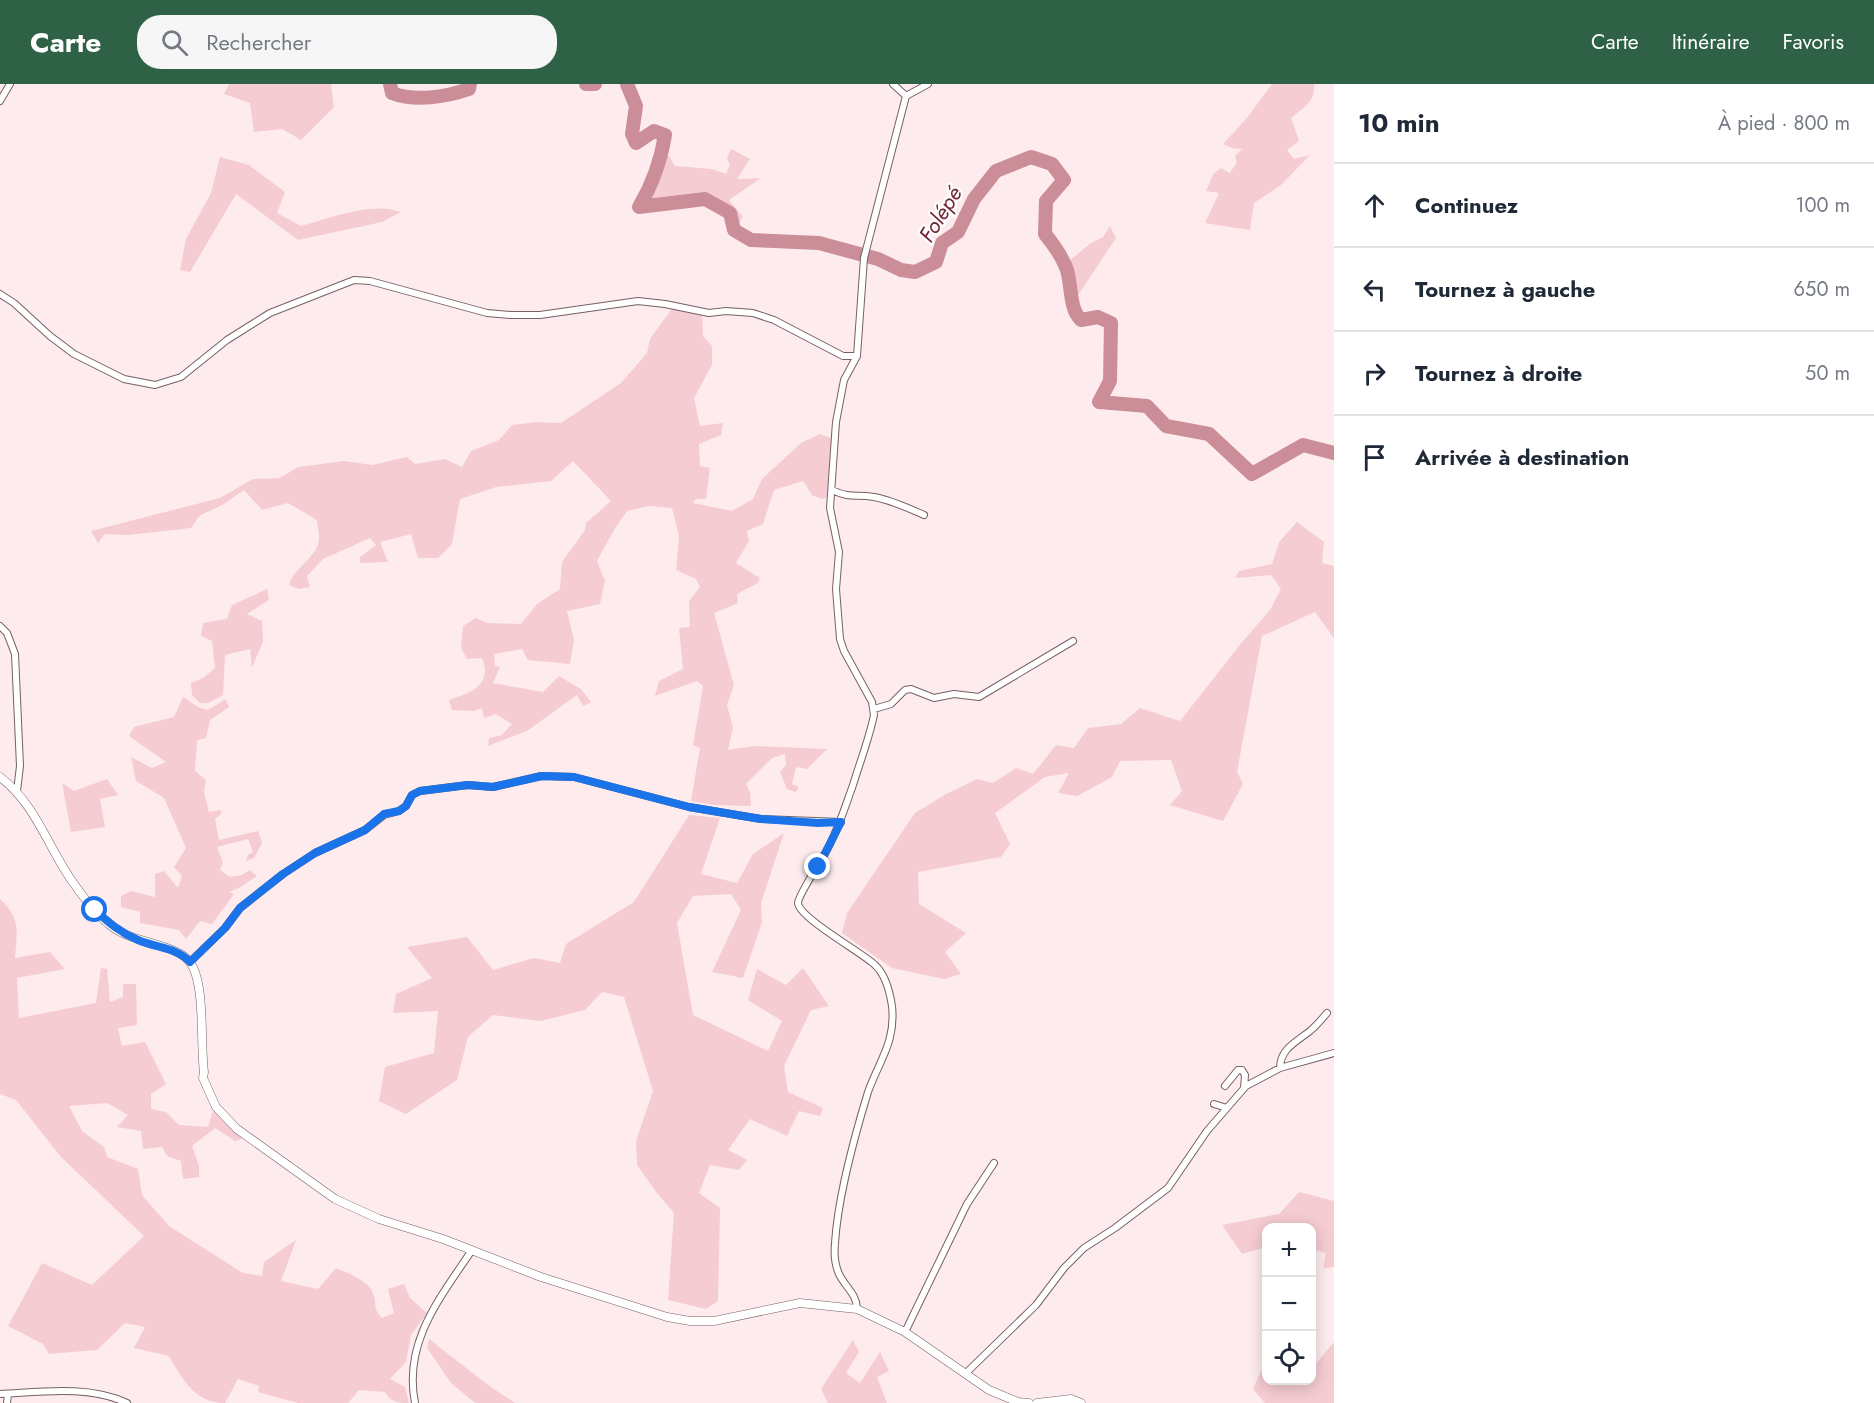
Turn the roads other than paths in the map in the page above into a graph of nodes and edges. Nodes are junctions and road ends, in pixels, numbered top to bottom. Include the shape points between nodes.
1 (10, 84) edge
2 (893, 84) edge
3 (928, 84) edge
4 (906, 96) junction
5 (0, 100) edge
6 (0, 294) edge
7 (857, 356) junction
8 (832, 490) junction
9 (924, 515) dead end
10 (0, 626) edge
11 (1073, 640) dead end
12 (874, 710) junction
13 (0, 777) edge
14 (17, 791) junction
15 (841, 822) junction
16 (190, 962) junction
17 (1327, 1014) dead end
18 (1334, 1053) edge
19 (1280, 1068) junction
20 (1225, 1086) dead end
21 (1244, 1089) junction
22 (1214, 1104) dead end
23 (1227, 1108) junction
24 (994, 1163) dead end
25 (472, 1250) junction
26 (857, 1309) junction
27 (905, 1332) junction
28 (965, 1374) junction
29 (0, 1394) edge
30 (8, 1394) junction
31 (7, 1403) edge
32 (127, 1403) edge
33 (415, 1403) edge
34 (1029, 1403) edge
35 (1037, 1403) edge
36 (1081, 1403) edge

1 - 5 street
2 - 4 street
3 - 4 street
4 - 7 street via 864,258
6 - 7 street via 74,354 124,379 155,385 181,377 227,340 270,313 354,280 487,313 511,315 540,315 638,301 709,313 753,313 843,356
7 - 8 street via 844,380 836,422
8 - 9 street via 846,497 874,497
8 - 12 street via 831,514 840,560 836,589 840,639
10 - 14 street via 15,654 20,766
11 - 12 street via 979,697 954,694 934,698 910,689 891,704
12 - 15 street via 872,728
13 - 14 street
14 - 16 street via 71,881 111,926 141,942 175,951
15 - 16 street via 761,819 699,809 574,777 542,776 493,787 468,785 420,791 399,811 384,814 365,830 315,853 283,874 240,908
15 - 26 street via 798,904 812,920 876,965 886,982 892,1006 891,1038 857,1128 834,1245 839,1275 856,1297
16 - 25 street via 199,982 203,1078 224,1116 254,1142 347,1206
17 - 19 street via 1287,1048
18 - 19 street
19 - 21 street
20 - 21 street via 1242,1070
21 - 23 street
22 - 23 street
23 - 28 street via 1168,1188 1084,1248 1036,1305
24 - 27 street via 967,1204
25 - 26 street via 644,1311 690,1321 714,1321 800,1303
25 - 33 street via 418,1339 411,1374
26 - 27 street
27 - 28 street
28 - 34 street via 988,1390
29 - 30 street
30 - 31 street
30 - 32 street via 93,1392
35 - 36 street via 1071,1399

